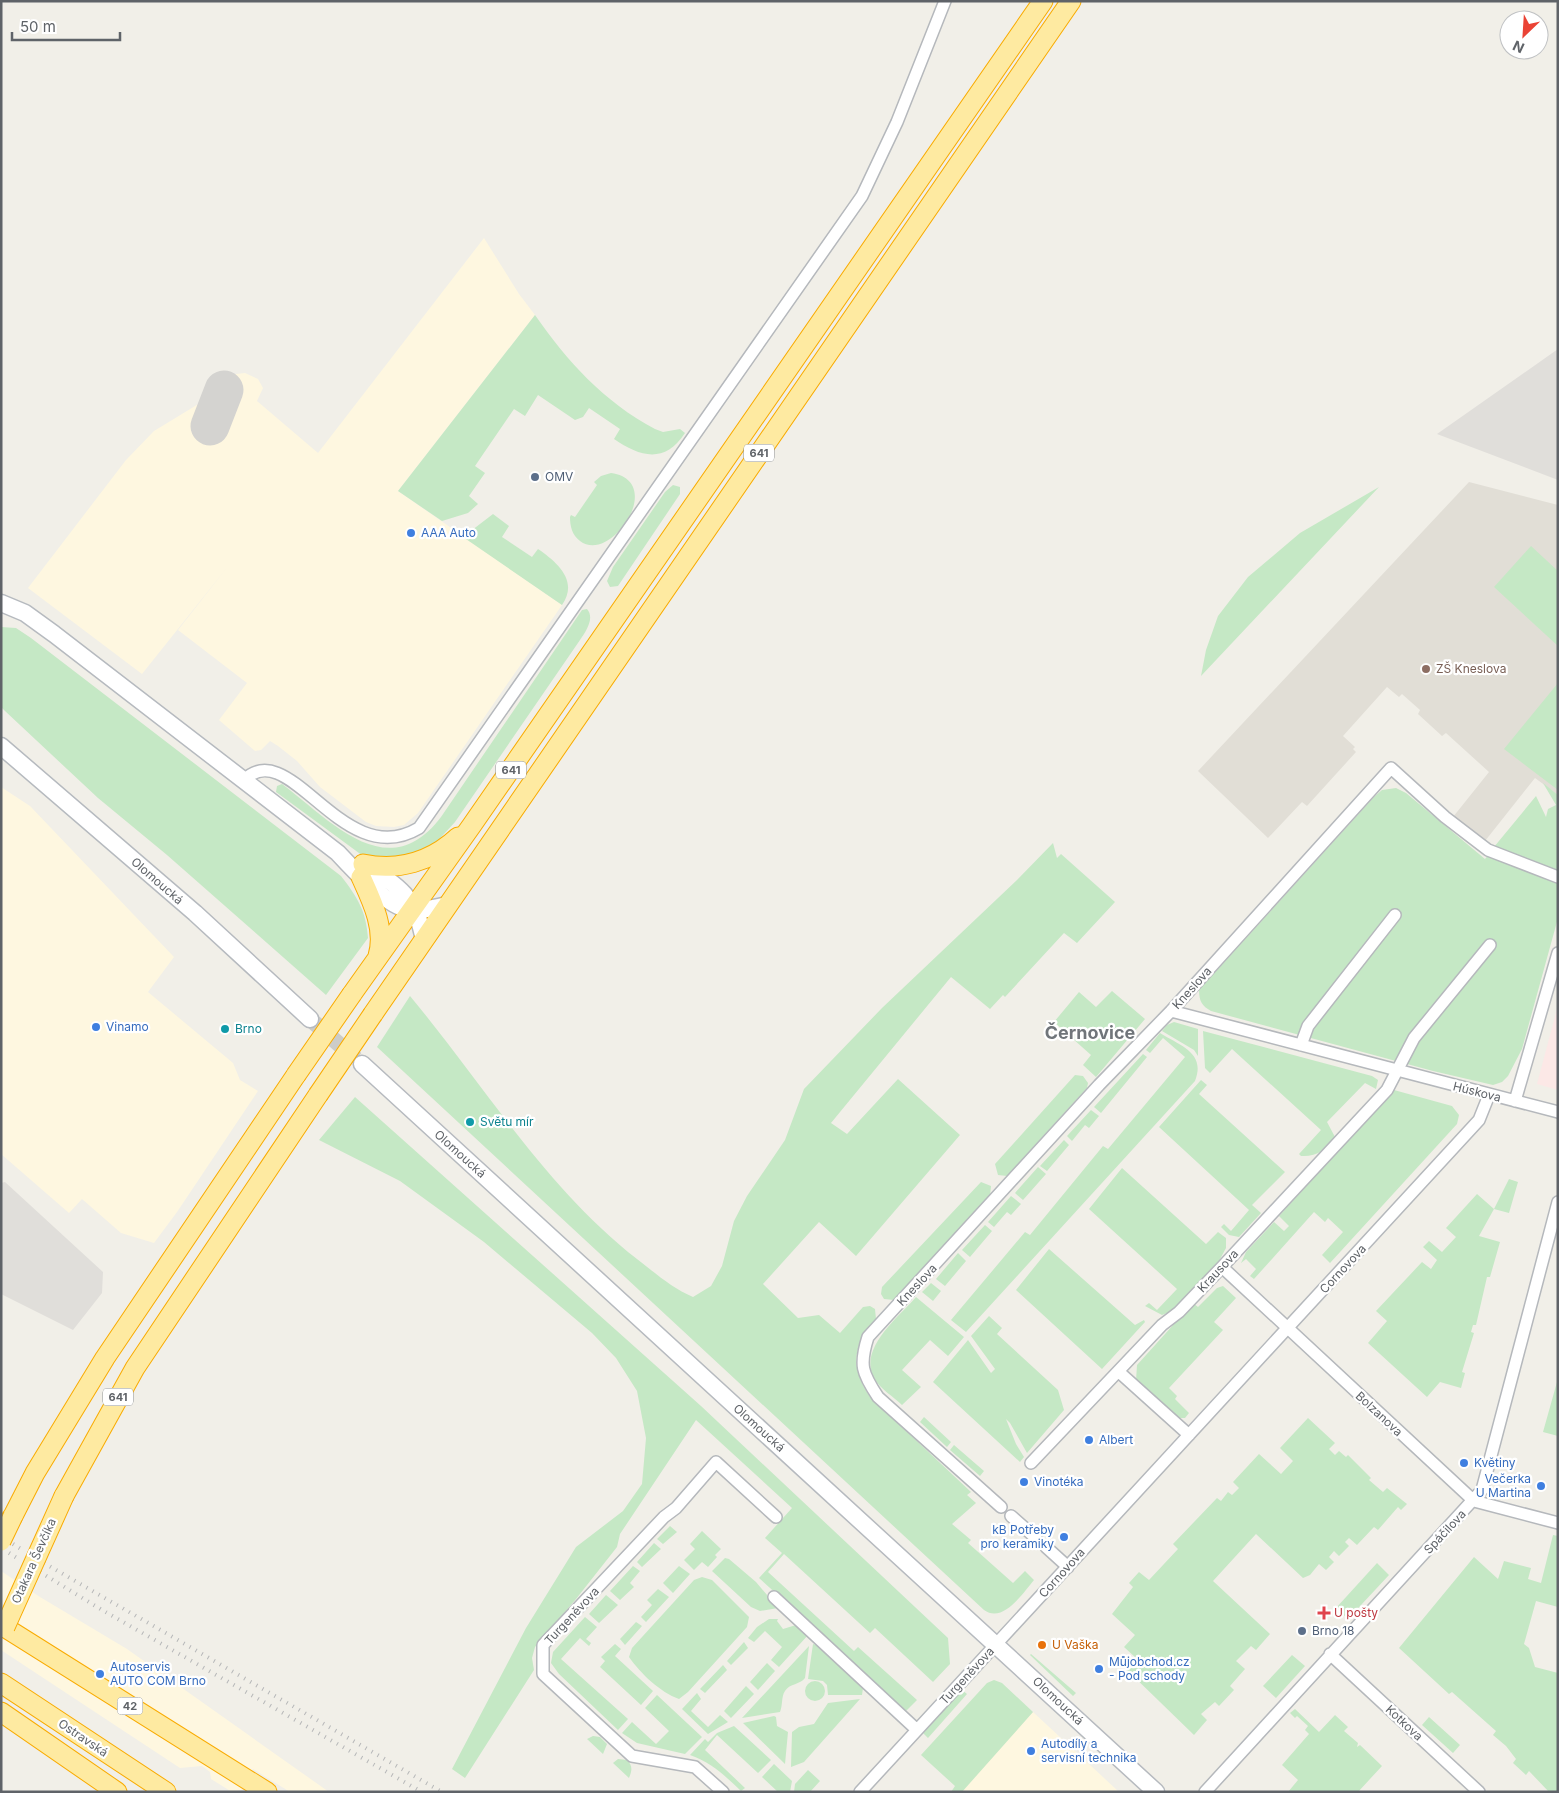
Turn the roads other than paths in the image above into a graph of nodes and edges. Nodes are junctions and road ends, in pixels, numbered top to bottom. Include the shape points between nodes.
1 (945, 1) edge
2 (1043, 1) edge
3 (1071, 1) edge
4 (1, 603) edge
5 (1, 609) edge
6 (36, 621) junction
7 (1, 746) edge
8 (243, 781) junction
9 (472, 825) junction
10 (362, 871) junction
11 (1558, 877) edge
12 (447, 905) junction
13 (413, 909) junction
14 (1395, 915) dead end
15 (424, 941) junction
16 (1490, 944) dead end
17 (1558, 953) edge
18 (378, 957) junction
19 (1171, 1010) junction
20 (310, 1018) tunnel mouth
21 (1302, 1045) junction
22 (362, 1064) tunnel mouth
23 (1397, 1071) junction
24 (1488, 1096) junction
25 (1515, 1101) junction
26 (1558, 1112) edge
27 (1558, 1202) edge
28 (1222, 1267) junction
29 (1288, 1330) junction
30 (1119, 1372) junction
31 (1189, 1435) junction
32 (1031, 1463) dead end
33 (1474, 1501) junction
34 (1001, 1507) dead end
35 (13, 1516) junction
36 (1011, 1516) dead end
37 (776, 1517) dead end
38 (1558, 1523) edge
39 (1, 1531) edge
40 (1036, 1538) dead end
41 (1, 1541) edge
42 (1046, 1547) dead end
43 (1068, 1566) junction
44 (774, 1597) dead end
45 (3, 1626) edge
46 (996, 1645) junction
47 (1330, 1654) junction
48 (1, 1683) edge
49 (1, 1712) edge
50 (917, 1730) junction
51 (261, 1788) edge
52 (117, 1792) edge
53 (166, 1792) edge
54 (723, 1792) edge
55 (860, 1792) edge
56 (1156, 1792) edge
57 (1205, 1792) edge
58 (1479, 1792) edge

1 - 8 street via 897,122 862,196 419,828 398,838 375,837 350,825 276,772 261,770
2 - 9 highway, 641
3 - 12 highway, 641
4 - 6 main road via 15,607
5 - 6 main road via 16,611
6 - 8 main road
7 - 20 main road, Olomoucká
8 - 10 main road
9 - 10 highway via 425,859
9 - 13 highway, 641
10 - 13 main road via 404,891
10 - 18 highway via 378,921
11 - 19 street, Kneslova via 1488,850 1446,818 1391,768
12 - 13 main road
12 - 15 highway, 641
13 - 15 main road via 421,923
13 - 18 highway, 641
14 - 21 street via 1308,1026
15 - 45 highway, Otakara Ševčíka / 641, bridge via 134,1368 64,1496
16 - 23 street via 1414,1038
17 - 25 street
18 - 35 highway, 641, bridge via 106,1358 35,1473
19 - 21 street, Húskova
19 - 34 street, Kneslova via 868,1337 861,1358 865,1377 878,1397
21 - 23 street, Húskova
22 - 46 main road, Olomoucká
23 - 24 street, Húskova
23 - 28 street, Krausova via 1387,1090
24 - 25 street, Húskova
24 - 29 street, Cornovova via 1479,1120
25 - 26 street, Húskova
27 - 33 street, Spáčilova via 1482,1490
28 - 29 street, Bolzanova
28 - 30 street, Krausova
29 - 31 street, Cornovova
29 - 33 street, Bolzanova
30 - 31 street
30 - 32 street, Krausova
31 - 43 street, Cornovova
33 - 38 street, Bolzanova
33 - 47 street, Spáčilova
35 - 39 highway, bridge
35 - 41 highway, 641, bridge
36 - 40 street
37 - 54 street, Turgeněvova via 716,1462 543,1646 543,1674 632,1756 695,1767
42 - 43 street
43 - 46 street, Cornovova
44 - 50 street
45 - 51 highway, 42
46 - 50 street, Turgeněvova
46 - 56 main road, Olomoucká
47 - 57 street, Spáčilova
47 - 58 street, Kotkova
48 - 53 highway, Ostravská
49 - 52 highway, Ostravská
50 - 55 street, Turgeněvova

